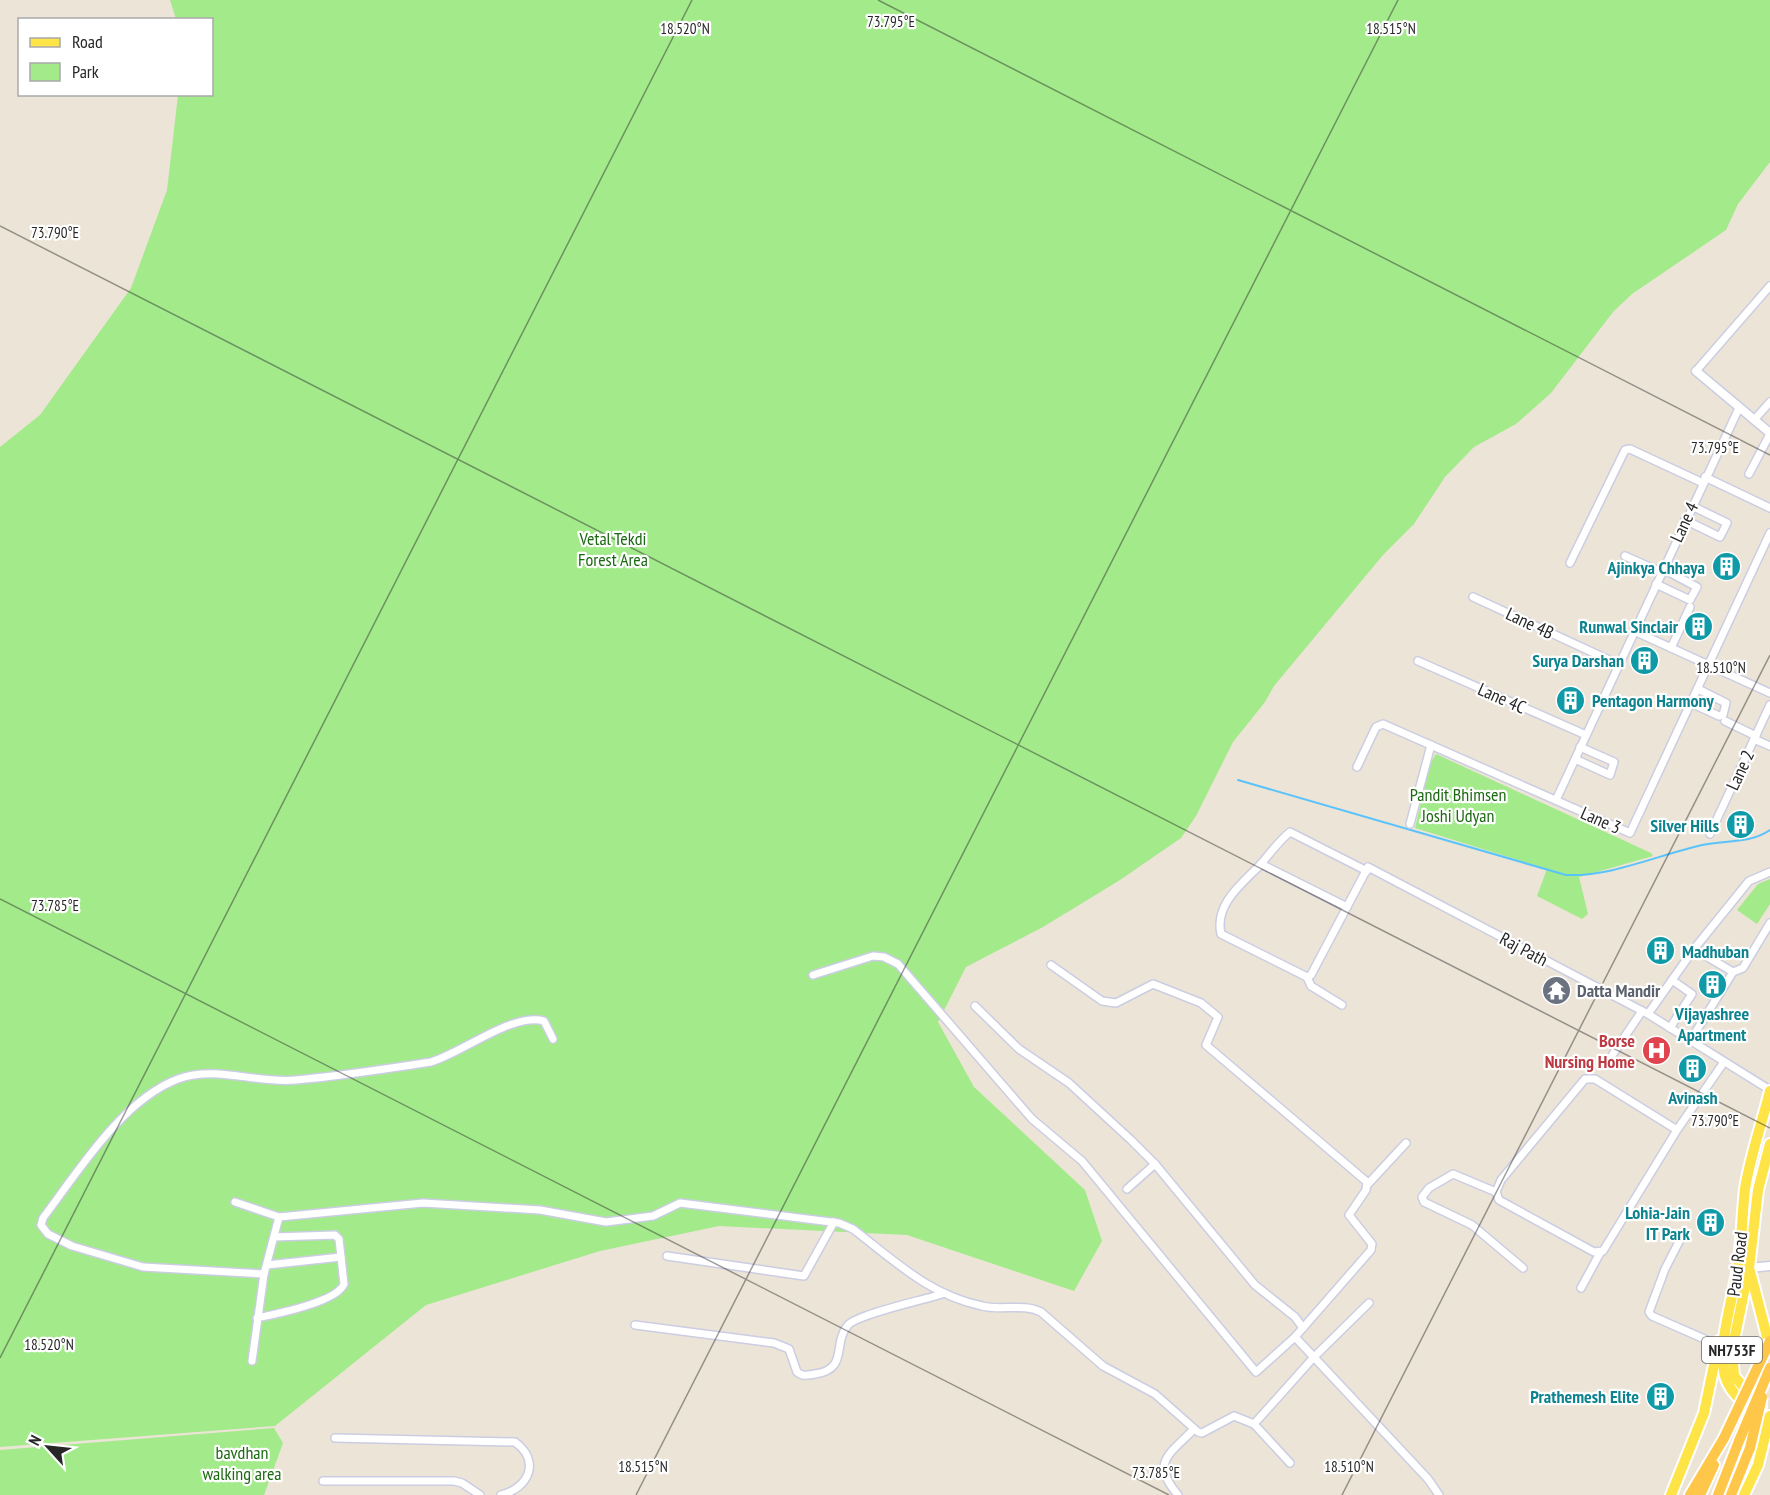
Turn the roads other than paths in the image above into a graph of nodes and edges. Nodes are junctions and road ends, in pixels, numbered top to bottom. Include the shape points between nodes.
1 (1770, 286) edge
2 (1696, 371) joint
3 (1770, 402) edge
4 (1739, 408) junction
5 (1754, 420) junction
6 (1770, 433) edge
7 (1749, 474) dead end
8 (1704, 480) junction
9 (1692, 506) junction
10 (1770, 508) edge
11 (1685, 520) junction
12 (1770, 533) edge
13 (1625, 556) dead end
14 (1570, 563) dead end
15 (1662, 571) junction
16 (1656, 584) junction
17 (1473, 597) dead end
18 (1690, 607) dead end
19 (1634, 631) junction
20 (1671, 648) junction
21 (1418, 661) dead end
22 (1618, 664) junction
23 (1709, 665) junction
24 (1700, 690) junction
25 (1770, 693) edge
26 (1693, 704) junction
27 (1770, 705) edge
28 (1725, 721) dead end
29 (1586, 735) junction
30 (1755, 737) junction
31 (1431, 745) junction
32 (1770, 746) edge
33 (1584, 748) junction
34 (1578, 761) junction
35 (1357, 767) dead end
36 (1556, 800) junction
37 (1410, 824) dead end
38 (1710, 834) dead end
39 (1261, 864) junction
40 (1367, 869) junction
41 (1770, 872) edge
42 (1347, 908) junction
43 (1770, 923) edge
44 (1694, 949) junction
45 (1051, 965) dead end
46 (1733, 972) junction
47 (813, 975) dead end
48 (1307, 977) junction
49 (1672, 980) junction
50 (1342, 1005) dead end
51 (975, 1006) dead end
52 (1645, 1012) junction
53 (1670, 1028) junction
54 (553, 1039) dead end
55 (1690, 1041) junction
56 (1611, 1057) dead end
57 (1724, 1062) junction
58 (1770, 1091) edge
59 (1677, 1130) junction
60 (1406, 1143) dead end
61 (1770, 1144) edge
62 (1155, 1164) junction
63 (1767, 1170) edge
64 (1368, 1184) junction
65 (1127, 1189) dead end
66 (1496, 1192) junction
67 (235, 1202) dead end
68 (279, 1217) junction
69 (834, 1222) junction
70 (1684, 1232) dead end
71 (274, 1237) junction
72 (1600, 1253) junction
73 (667, 1256) dead end
74 (341, 1257) junction
75 (267, 1264) junction
76 (1770, 1266) edge
77 (1523, 1268) dead end
78 (1749, 1268) junction
79 (264, 1274) junction
80 (1581, 1288) dead end
81 (942, 1294) junction
82 (1731, 1294) junction
83 (1369, 1304) dead end
84 (257, 1318) junction
85 (635, 1325) dead end
86 (1303, 1328) junction
87 (1295, 1337) junction
88 (1770, 1341) edge
89 (1719, 1345) junction
90 (1770, 1348) edge
91 (1314, 1357) junction
92 (252, 1361) dead end
93 (1770, 1368) edge
94 (1765, 1379) junction
95 (1770, 1418) edge
96 (1254, 1424) junction
97 (1194, 1429) junction
98 (335, 1438) dead end
99 (1724, 1438) junction
100 (1290, 1463) dead end
101 (323, 1481) dead end
102 (480, 1495) edge
103 (501, 1495) edge
104 (1178, 1495) edge
105 (1439, 1495) edge
106 (1671, 1495) edge
107 (1690, 1495) edge
108 (1700, 1495) edge
109 (1718, 1495) edge
110 (1731, 1495) edge
111 (1744, 1495) edge

1 - 2 street
2 - 4 street
3 - 5 street
4 - 5 street
4 - 8 street, Lane 4
5 - 6 street
6 - 7 street
8 - 9 street, Lane 4
8 - 10 street
8 - 14 street via 1625,450
9 - 11 street, Lane 4
9 - 11 street via 1727,523 1720,537
11 - 15 street, Lane 4
12 - 23 street, Lane 3
13 - 15 street
15 - 16 street, Lane 4
15 - 16 street via 1697,587 1690,600
16 - 19 street, Lane 4
17 - 22 street, Lane 4B
18 - 20 street
19 - 20 street
19 - 22 street, Lane 4
20 - 23 street
21 - 29 street, Lane 4C
22 - 29 street, Lane 4
23 - 24 street, Lane 3
23 - 25 street
24 - 26 street, Lane 3
24 - 26 street via 1726,704 1723,715
26 - 36 street, Lane 3 via 1630,832
27 - 30 street, Lane 2
28 - 30 street
29 - 33 street, Lane 4
30 - 32 street
30 - 38 street, Lane 2
31 - 35 street, Lane 3 via 1379,724
31 - 36 street, Lane 3
31 - 37 street
33 - 34 street, Lane 4
33 - 34 street via 1614,762 1610,775
34 - 36 street, Lane 4
39 - 40 street, Raj Path via 1290,832
39 - 42 street
39 - 48 street via 1226,903 1221,934
40 - 42 street
40 - 52 street, Raj Path
41 - 44 street via 1749,881
42 - 48 street
43 - 46 street via 1743,968
44 - 46 street
44 - 49 street
45 - 64 street via 1102,1001 1116,1003 1153,984 1201,1004 1218,1017 1206,1045
46 - 55 street
47 - 87 street via 873,956 898,964 1032,1119 1089,1168 1256,1372
48 - 50 street via 1311,986
49 - 52 street
49 - 53 street via 1692,994
51 - 62 street via 1019,1049 1070,1083
52 - 53 street, Raj Path
52 - 56 street
53 - 55 street, Raj Path
54 - 79 street via 544,1021 529,1020 431,1062 296,1080 219,1073 178,1079 126,1114 41,1225 48,1234 72,1246 143,1267
55 - 57 street, Raj Path
57 - 58 street, Raj Path
57 - 59 street
58 - 82 main road, Paud Road via 1746,1188 1738,1269
59 - 66 street via 1595,1079 1585,1079 1501,1180
59 - 72 street
60 - 64 street
61 - 63 main road, Paud Road
62 - 65 street
62 - 86 street via 1255,1285
63 - 78 main road, Paud Road via 1758,1190
64 - 86 street via 1349,1215 1370,1241 1371,1250
66 - 72 street via 1499,1200
66 - 77 street via 1453,1174 1429,1188 1422,1197 1424,1202 1473,1225
67 - 68 street
68 - 69 street via 423,1203 540,1210 606,1222 653,1216 680,1203
68 - 71 street
69 - 73 street via 804,1276
69 - 81 street via 853,1229
70 - 89 street via 1649,1312
71 - 74 street via 331,1233 339,1239
71 - 75 street
72 - 80 street
74 - 75 street
74 - 84 street via 344,1284 340,1291 302,1307
75 - 79 street
76 - 78 street
78 - 90 main road, Paud Road
78 - 95 main road, Paud Road / NH753F via 1732,1367 1738,1384
79 - 84 street
81 - 85 street via 852,1322 844,1331 839,1358 831,1369 805,1376 797,1372 789,1349 774,1343
81 - 97 street via 985,1307 1033,1308 1065,1330 1103,1366 1155,1394
82 - 89 main road
82 - 95 main road, Paud Road / NH753F via 1724,1348 1726,1378 1731,1389 1758,1415
83 - 91 street
84 - 92 street
86 - 87 street
87 - 91 street
88 - 99 highway, bridge
89 - 106 main road via 1704,1413
91 - 96 street
91 - 105 street
93 - 94 highway, bridge
94 - 109 highway, bridge
94 - 110 highway, bridge via 1758,1421
95 - 111 main road via 1758,1465
96 - 97 street via 1234,1416 1202,1432
96 - 100 street
97 - 104 street via 1162,1467
98 - 103 street via 515,1442 528,1454 529,1475 521,1486
99 - 107 highway
99 - 108 highway
101 - 102 street via 454,1482

